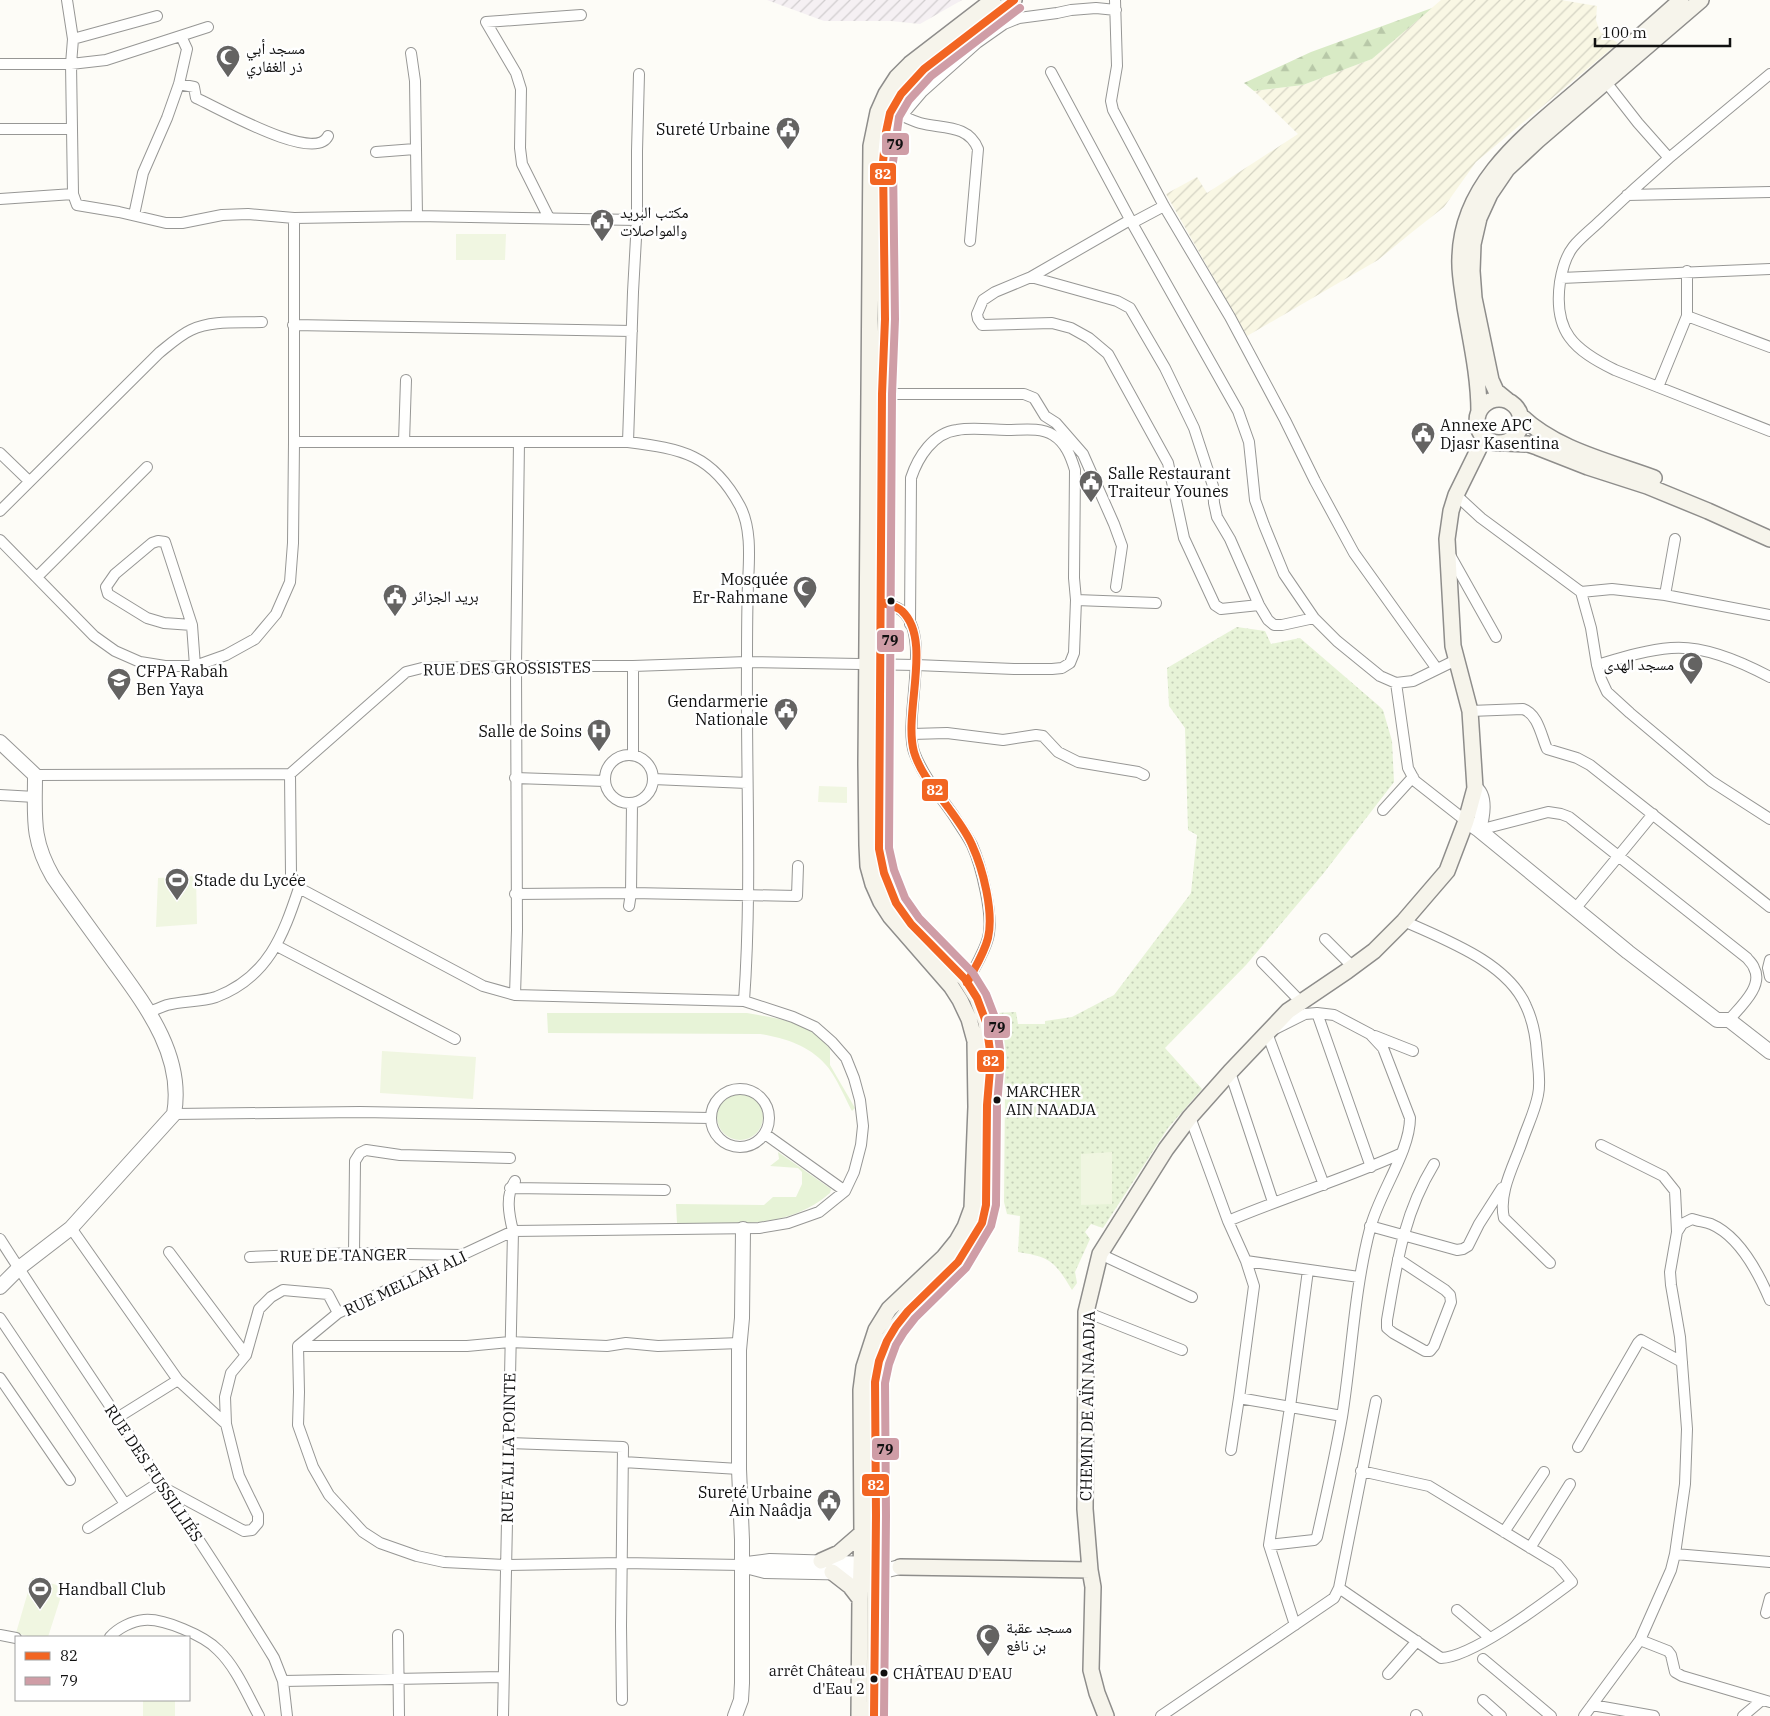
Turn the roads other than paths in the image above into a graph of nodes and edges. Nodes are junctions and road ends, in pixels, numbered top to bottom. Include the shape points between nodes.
1 (67, 0) edge
2 (992, 0) edge
3 (1014, 0) edge
4 (1689, 3) edge
5 (1115, 5) edge
6 (581, 15) dead end
7 (157, 16) dead end
8 (208, 27) dead end
9 (182, 36) junction
10 (73, 39) junction
11 (411, 53) dead end
12 (0, 64) edge
13 (71, 64) junction
14 (1051, 72) dead end
15 (639, 74) dead end
16 (1770, 74) edge
17 (1606, 82) junction
18 (179, 84) junction
19 (889, 113) junction
20 (0, 129) edge
21 (72, 129) junction
22 (328, 136) dead end
23 (416, 149) junction
24 (376, 152) dead end
25 (1669, 158) junction
26 (1770, 192) edge
27 (73, 194) junction
28 (1627, 195) junction
29 (0, 199) edge
30 (1164, 206) junction
31 (134, 215) junction
32 (417, 216) junction
33 (294, 218) junction
34 (549, 218) junction
35 (637, 220) junction
36 (1131, 221) junction
37 (970, 241) dead end
38 (1770, 269) edge
39 (1686, 271) junction
40 (1031, 277) junction
41 (1561, 278) junction
42 (1687, 316) junction
43 (262, 322) dead end
44 (293, 325) junction
45 (632, 331) junction
46 (1770, 347) edge
47 (406, 380) dead end
48 (1658, 387) junction
49 (882, 394) junction
50 (1507, 400) junction
51 (1479, 412) junction
52 (1521, 416) junction
53 (1770, 431) edge
54 (1484, 438) junction
55 (294, 442) junction
56 (404, 442) junction
57 (519, 442) junction
58 (628, 442) junction
59 (1506, 443) junction
60 (0, 453) edge
61 (147, 467) dead end
62 (29, 481) junction
63 (1456, 495) junction
64 (0, 511) edge
65 (1770, 529) edge
66 (1675, 539) dead end
67 (0, 540) edge
68 (1770, 540) edge
69 (1448, 552) junction
70 (37, 577) junction
71 (1116, 586) dead end
72 (1580, 592) junction
73 (1665, 595) junction
74 (1076, 600) junction
75 (881, 602) junction
76 (1156, 603) dead end
77 (1259, 605) junction
78 (1770, 615) edge
79 (1314, 618) junction
80 (910, 624) junction
81 (192, 625) junction
82 (1496, 637) dead end
83 (1456, 660) junction
84 (747, 662) junction
85 (874, 664) junction
86 (916, 665) junction
87 (1597, 665) junction
88 (195, 666) junction
89 (516, 666) junction
90 (633, 666) junction
91 (1437, 669) junction
92 (1770, 677) edge
93 (1396, 683) junction
94 (1470, 711) junction
95 (912, 734) junction
96 (0, 742) edge
97 (632, 755) junction
98 (290, 774) junction
99 (35, 775) junction
100 (1144, 775) dead end
101 (1413, 777) junction
102 (515, 778) junction
103 (653, 779) junction
104 (605, 781) junction
105 (747, 783) junction
106 (1475, 788) junction
107 (0, 795) edge
108 (35, 797) junction
109 (632, 803) junction
110 (1383, 810) dead end
111 (1653, 814) junction
112 (1770, 819) edge
113 (1466, 821) junction
114 (1479, 830) junction
115 (1618, 856) junction
116 (798, 866) dead end
117 (299, 888) junction
118 (516, 894) junction
119 (631, 894) junction
120 (748, 895) junction
121 (629, 906) dead end
122 (1770, 907) edge
123 (1576, 909) junction
124 (1404, 921) junction
125 (1324, 939) dead end
126 (276, 946) junction
127 (1770, 960) edge
128 (1262, 962) dead end
129 (1353, 967) junction
130 (1770, 977) edge
131 (968, 983) junction
132 (515, 995) junction
133 (744, 1001) junction
134 (1301, 1002) junction
135 (149, 1012) junction
136 (1316, 1013) junction
137 (1729, 1020) junction
138 (1267, 1033) junction
139 (1370, 1034) junction
140 (455, 1039) dead end
141 (1413, 1052) dead end
142 (1770, 1052) edge
143 (1230, 1072) junction
144 (174, 1114) junction
145 (1190, 1117) junction
146 (710, 1118) junction
147 (764, 1134) junction
148 (1602, 1145) dead end
149 (1400, 1154) junction
150 (510, 1158) dead end
151 (1434, 1164) dead end
152 (1371, 1167) junction
153 (1509, 1179) junction
154 (1324, 1185) junction
155 (665, 1190) dead end
156 (845, 1191) junction
157 (1273, 1202) junction
158 (1228, 1221) junction
159 (1370, 1226) junction
160 (71, 1228) junction
161 (743, 1229) junction
162 (513, 1231) junction
163 (1677, 1232) junction
164 (1403, 1235) junction
165 (0, 1239) edge
166 (169, 1252) dead end
167 (354, 1253) junction
168 (1100, 1254) junction
169 (465, 1255) junction
170 (250, 1257) dead end
171 (1398, 1259) junction
172 (1246, 1261) junction
173 (1550, 1263) dead end
174 (19, 1268) junction
175 (1308, 1270) junction
176 (1359, 1277) junction
177 (0, 1287) edge
178 (1192, 1297) dead end
179 (1770, 1300) edge
180 (1086, 1312) junction
181 (338, 1313) junction
182 (0, 1318) edge
183 (510, 1342) junction
184 (740, 1342) junction
185 (298, 1346) junction
186 (1182, 1350) dead end
187 (246, 1355) junction
188 (1682, 1362) junction
189 (0, 1378) edge
190 (178, 1380) junction
191 (1239, 1398) junction
192 (1376, 1401) dead end
193 (1290, 1408) junction
194 (1342, 1416) junction
195 (117, 1418) junction
196 (226, 1424) junction
197 (509, 1443) junction
198 (1578, 1447) dead end
199 (1231, 1450) dead end
200 (623, 1462) junction
201 (739, 1469) junction
202 (1361, 1471) junction
203 (1544, 1472) dead end
204 (70, 1480) dead end
205 (1570, 1484) dead end
206 (164, 1486) junction
207 (125, 1504) junction
208 (88, 1528) dead end
209 (1504, 1532) junction
210 (862, 1533) junction
211 (742, 1540) junction
212 (1269, 1545) junction
213 (1530, 1548) junction
214 (1675, 1554) junction
215 (770, 1561) junction
216 (622, 1562) junction
217 (1770, 1562) edge
218 (505, 1565) junction
219 (742, 1566) junction
220 (826, 1566) junction
221 (900, 1567) joint
222 (868, 1568) junction
223 (1090, 1570) junction
224 (1339, 1588) junction
225 (1770, 1598) edge
226 (860, 1599) junction
227 (1457, 1610) dead end
228 (1766, 1612) dead end
229 (1295, 1625) junction
230 (0, 1635) edge
231 (398, 1635) dead end
232 (111, 1636) edge
233 (15, 1638) edge
234 (1490, 1638) junction
235 (1640, 1640) junction
236 (1417, 1641) junction
237 (1483, 1659) dead end
238 (1388, 1674) dead end
239 (503, 1677) junction
240 (398, 1678) junction
241 (283, 1681) junction
242 (622, 1700) dead end
243 (1482, 1700) dead end
244 (1766, 1701) edge
245 (1592, 1705) junction
246 (259, 1716) edge
247 (287, 1716) edge
248 (399, 1716) edge
249 (503, 1716) edge
250 (735, 1716) edge
251 (860, 1716) edge
252 (874, 1716) edge
253 (1106, 1716) edge
254 (1161, 1716) edge
255 (1501, 1716) edge
256 (1550, 1716) edge
257 (1584, 1716) edge
258 (1654, 1716) edge
259 (1742, 1716) edge

1 - 10 street
2 - 19 main road via 897,77 886,94
3 - 19 main road via 924,69
4 - 17 main road
4 - 51 main road via 1522,139 1483,184 1464,231 1460,257 1461,283 1479,384
5 - 19 street via 1020,18 1004,24 977,43 922,92 905,112
5 - 30 street via 1117,66 1113,110
6 - 34 street via 486,22 516,73 521,89 522,164
7 - 10 street
8 - 9 street
9 - 13 street via 106,60
9 - 18 street via 187,49
10 - 13 street
11 - 23 street via 415,81
12 - 13 street
13 - 21 street
14 - 36 street
15 - 35 street
16 - 25 street
17 - 25 street
17 - 50 main road via 1507,169 1479,218 1473,253 1474,298 1491,380
18 - 22 street via 194,87 196,98 269,134 305,144 318,144 326,141
18 - 31 street via 143,173
19 - 37 street via 921,123 955,128 975,140 978,149
19 - 49 main road via 883,162 885,319
19 - 85 main road via 871,146
20 - 21 street
21 - 27 street
23 - 24 street
23 - 32 street
25 - 28 street
26 - 28 street
27 - 29 street
27 - 31 street via 77,206
28 - 41 street via 1573,247
30 - 36 street
30 - 91 street via 1230,317 1350,547
31 - 33 street via 166,224 182,224 222,215
32 - 33 street
32 - 34 street
33 - 44 street
34 - 35 street
35 - 45 street
36 - 40 street
36 - 79 street via 1238,411 1249,442 1255,500 1264,525 1284,574
38 - 39 street
39 - 41 street
39 - 42 street
40 - 77 street via 1117,301 1130,308 1194,428 1213,486 1217,517
40 - 77 street via 983,300 977,314 982,325 1052,323 1089,338 1108,354 1168,463 1184,538 1215,606 1221,609
41 - 48 street via 1558,296 1560,315 1572,341 1593,360
42 - 46 street
42 - 48 street
43 - 62 street via 216,324 190,330 159,353
44 - 45 street
44 - 55 street
45 - 58 street
47 - 56 street
48 - 53 street
49 - 71 street via 1024,394 1034,398 1045,416 1056,423 1083,454 1114,524 1122,546
49 - 75 main road
50 - 51 main road via 1491,401
50 - 52 main road
51 - 54 main road via 1477,425
52 - 59 main road via 1520,429
52 - 65 main road via 1540,432 1566,446 1656,478
54 - 59 main road via 1494,443
54 - 63 main road, CHEMIN DE AÏN NAADJA
55 - 56 street
55 - 88 street via 290,582 276,614 254,638 226,655
56 - 57 street
57 - 58 street
57 - 89 street
58 - 84 street via 666,446 690,454 712,468 741,508 750,553
59 - 68 main road via 1532,445 1647,486
60 - 62 street
61 - 70 street
62 - 64 street
63 - 69 main road, CHEMIN DE AÏN NAADJA via 1447,539
63 - 72 street via 1481,518
66 - 73 street
67 - 70 street
69 - 82 street
69 - 83 main road, CHEMIN DE AÏN NAADJA
70 - 88 street via 94,636 115,651 140,662
72 - 73 street via 1612,589
72 - 87 street via 1591,628
73 - 78 street
74 - 76 street
74 - 80 street via 1075,470 1062,443 1052,434 1038,430 956,430 943,434 929,446 916,464 911,478
74 - 86 street, RUE DES GROSSISTES via 1074,653 1070,663 1062,668 1014,670
75 - 80 street via 901,610
75 - 85 main road
77 - 79 street via 1274,624
79 - 93 street via 1380,676
80 - 86 street
81 - 81 street via 165,542 152,542 115,574 106,587 108,594 146,618
81 - 88 street
83 - 91 street
83 - 94 main road, CHEMIN DE AÏN NAADJA
84 - 85 street, RUE DES GROSSISTES
84 - 90 street, RUE DES GROSSISTES
84 - 105 street
85 - 86 street, RUE DES GROSSISTES
85 - 131 main road via 879,849 884,873 896,903 911,924
85 - 210 main road via 866,764 868,866 885,909 951,986 970,1019 975,1040 976,1107 972,1208 965,1227 944,1257 889,1309 876,1330 864,1367 861,1390
86 - 95 street
87 - 92 street via 1673,648 1729,658
87 - 112 street via 1607,692 1630,713 1711,781
89 - 90 street, RUE DES GROSSISTES
89 - 98 street, RUE DES GROSSISTES via 422,668 406,672
89 - 102 street
90 - 97 street
91 - 93 street via 1413,681
93 - 101 street via 1408,768
94 - 106 main road, CHEMIN DE AÏN NAADJA
94 - 111 street via 1528,711 1535,717 1547,748 1590,765
95 - 100 street via 947,733 1003,740 1043,736 1058,752 1078,762
95 - 131 street via 914,750 930,782 972,846 988,905 988,938
96 - 99 street
97 - 103 street via 649,766
97 - 104 street via 616,758 609,764
98 - 99 street
98 - 117 street via 291,875
99 - 108 street
101 - 110 street
101 - 113 street
102 - 104 street
102 - 118 street
103 - 105 street
103 - 109 street via 649,792
104 - 109 street via 614,798
105 - 120 street
106 - 113 main road, CHEMIN DE AÏN NAADJA
106 - 114 street via 1481,798
107 - 108 street
108 - 135 street via 35,830 43,859
109 - 119 street
111 - 115 street
111 - 122 street
113 - 114 street
113 - 124 main road, CHEMIN DE AÏN NAADJA via 1447,871
114 - 115 street via 1548,812 1561,814
114 - 123 street
115 - 123 street
115 - 137 street via 1747,958 1755,968 1757,979 1754,988
116 - 120 street via 797,896
117 - 126 street
117 - 132 street via 483,986
118 - 119 street
118 - 132 street
119 - 120 street
119 - 121 street
120 - 133 street
123 - 137 street via 1717,1020
124 - 129 main road, CHEMIN DE AÏN NAADJA
124 - 153 street via 1489,963 1526,1004 1536,1043 1538,1096
125 - 129 street
126 - 135 street via 250,976 216,997 166,1005
126 - 140 street
127 - 130 street
128 - 134 street
129 - 134 main road, CHEMIN DE AÏN NAADJA
131 - 222 main road via 986,1022 991,1058 986,1205 982,1223 958,1262 896,1326 879,1361 874,1382
132 - 133 street
133 - 156 street via 815,1027 846,1058 860,1100 863,1126 854,1172
134 - 138 main road, CHEMIN DE AÏN NAADJA via 1288,1010
135 - 144 street via 172,1062 176,1093
136 - 138 street via 1305,1014
136 - 139 street via 1334,1015
136 - 152 street
137 - 142 street
138 - 143 main road, CHEMIN DE AÏN NAADJA
138 - 154 street
139 - 141 street
139 - 149 street via 1383,1048 1410,1118
143 - 145 main road, CHEMIN DE AÏN NAADJA
143 - 157 street
144 - 146 street via 360,1112
144 - 160 street
145 - 158 street
145 - 168 main road, CHEMIN DE AÏN NAADJA
146 - 147 street via 715,1133 730,1145 750,1145
146 - 147 street via 714,1103 722,1094 734,1089 748,1090 760,1096 766,1104 769,1122
147 - 156 street
148 - 163 street via 1663,1176 1675,1191
149 - 152 street
149 - 159 street
150 - 167 street via 400,1155 366,1150 355,1161
151 - 164 street via 1421,1185
152 - 154 street
153 - 164 street via 1468,1246 1463,1249
153 - 173 street via 1502,1200 1504,1218
154 - 157 street
155 - 162 street, RUE ALI LA POINTE via 513,1185 508,1214
156 - 161 street via 819,1212 788,1223
157 - 158 street
158 - 172 street
159 - 164 street
159 - 176 street
160 - 174 street
160 - 190 street
161 - 162 street
161 - 184 street
162 - 169 street, RUE MELLAH ALI
162 - 183 street, RUE ALI LA POINTE
163 - 179 street via 1682,1224 1692,1219 1721,1230 1742,1249
163 - 188 street via 1670,1272
164 - 171 street
165 - 174 street, RUE DES FUSSILLIÉS
166 - 187 street
167 - 169 street, RUE DE TANGER
167 - 170 street, RUE DE TANGER
168 - 178 street
168 - 180 main road, CHEMIN DE AÏN NAADJA
169 - 181 street, RUE MELLAH ALI
171 - 171 street via 1388,1328 1430,1351 1451,1302 1450,1295
172 - 175 street
172 - 191 street via 1254,1286
174 - 177 street
174 - 195 street, RUE DES FUSSILLIÉS
175 - 176 street
175 - 193 street
176 - 194 street
180 - 186 street
180 - 223 main road, CHEMIN DE AÏN NAADJA via 1085,1509
181 - 185 street, RUE MELLAH ALI
181 - 187 street via 328,1294 283,1290 259,1309
182 - 207 street
183 - 184 street via 607,1346 622,1343 658,1346
183 - 185 street via 467,1346
183 - 197 street, RUE ALI LA POINTE
184 - 201 street
185 - 218 street via 298,1425 313,1467 329,1494 363,1532 380,1543 417,1556 444,1562
187 - 196 street via 231,1373 225,1397
188 - 198 street via 1641,1340
188 - 214 street via 1687,1429 1685,1484
189 - 204 street
190 - 195 street
190 - 196 street
191 - 193 street
191 - 199 street
192 - 202 street
193 - 194 street
193 - 212 street
194 - 212 street via 1317,1537
195 - 206 street, RUE DES FUSSILLIÉS
196 - 206 street via 239,1476 258,1515 258,1523 252,1530 244,1530
197 - 200 street via 622,1447
197 - 218 street, RUE ALI LA POINTE
200 - 201 street
200 - 216 street
201 - 211 street
202 - 209 street via 1429,1486
202 - 224 street
203 - 209 street
205 - 213 street
206 - 207 street
206 - 241 street, RUE DES FUSSILLIÉS via 274,1658
207 - 208 street
209 - 213 street
210 - 220 main road
210 - 222 main road
211 - 215 street
211 - 219 street
212 - 229 street
213 - 234 street via 1557,1564 1572,1582
214 - 217 street
214 - 235 street
215 - 219 street
215 - 220 street
216 - 218 street
216 - 219 street
216 - 242 street
218 - 239 street, RUE ALI LA POINTE
219 - 220 street via 765,1571
219 - 250 street via 742,1683 741,1700
220 - 222 street
220 - 226 main road
221 - 222 street
221 - 223 main road
222 - 226 main road
222 - 252 main road
223 - 253 main road, CHEMIN DE AÏN NAADJA via 1093,1586 1091,1670
224 - 229 street via 1334,1598
224 - 236 street
225 - 228 street
226 - 251 main road
227 - 234 street
229 - 254 street
230 - 233 street
231 - 240 street
232 - 246 street via 133,1622 146,1619 182,1628 206,1640 232,1667
234 - 236 street via 1449,1658 1441,1658
235 - 244 street via 1668,1651 1675,1672 1682,1676
235 - 245 street
236 - 238 street
237 - 256 street
239 - 240 street
239 - 249 street, RUE ALI LA POINTE
240 - 241 street
240 - 248 street
241 - 247 street, RUE DES FUSSILLIÉS
243 - 255 street
244 - 259 street
245 - 257 street
245 - 258 street

